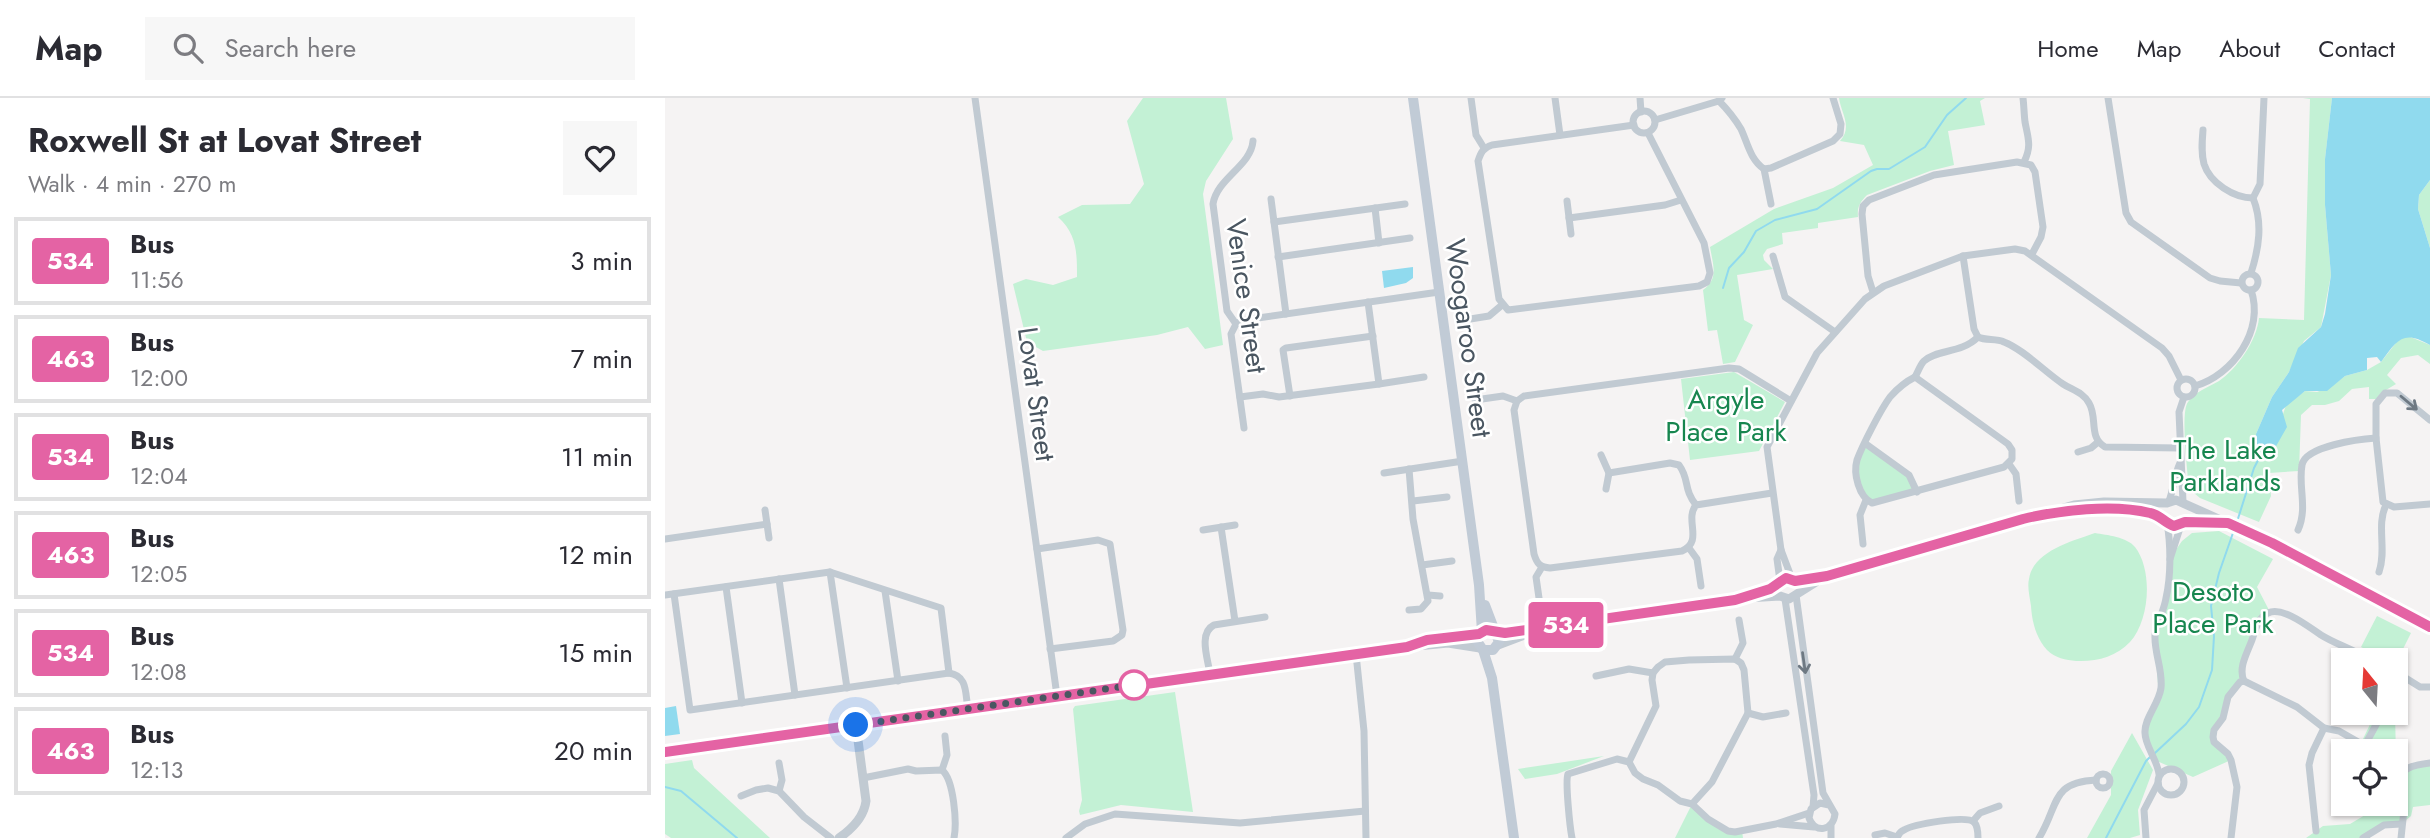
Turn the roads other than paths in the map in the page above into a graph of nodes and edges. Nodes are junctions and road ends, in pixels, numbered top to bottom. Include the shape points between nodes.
1 (975, 98) edge
2 (1413, 98) edge
3 (1471, 98) edge
4 (1555, 98) edge
5 (1640, 98) edge
6 (1833, 98) edge
7 (2023, 98) edge
8 (2108, 98) edge
9 (2264, 98) edge
10 (1721, 100) edge
11 (1641, 112) junction
12 (1655, 120) junction
13 (1634, 125) junction
14 (2203, 130) dead end
15 (1647, 133) junction
16 (1560, 135) junction
17 (1253, 141) dead end
18 (1484, 148) junction
19 (2024, 162) junction
20 (1764, 169) junction
21 (2253, 198) junction
22 (1271, 199) dead end
23 (1681, 200) junction
24 (1567, 201) dead end
25 (1405, 204) dead end
26 (1771, 204) dead end
27 (1375, 208) junction
28 (1569, 218) junction
29 (1274, 222) junction
30 (1571, 234) dead end
31 (1410, 238) dead end
32 (1379, 243) junction
33 (2032, 254) junction
34 (1773, 256) dead end
35 (1963, 256) junction
36 (1278, 257) junction
37 (2251, 273) junction
38 (2241, 282) junction
39 (2251, 290) junction
40 (1439, 292) junction
41 (1873, 292) junction
42 (1368, 302) junction
43 (1502, 305) junction
44 (1286, 314) junction
45 (1464, 320) dead end
46 (1236, 324) junction
47 (1835, 332) junction
48 (1373, 336) junction
49 (1978, 337) junction
50 (1425, 377) dead end
51 (1915, 377) junction
52 (2181, 380) junction
53 (1379, 384) junction
54 (2195, 386) junction
55 (1290, 396) junction
56 (1240, 397) junction
57 (2183, 397) junction
58 (1475, 400) dead end
59 (1517, 401) junction
60 (1791, 401) junction
61 (2430, 420) edge
62 (1244, 428) dead end
63 (2376, 438) junction
64 (2097, 443) junction
65 (1866, 444) junction
66 (2179, 448) junction
67 (2078, 453) dead end
68 (1601, 455) dead end
69 (1463, 461) junction
70 (2180, 463) junction
71 (2009, 464) junction
72 (1409, 469) junction
73 (1384, 473) dead end
74 (1609, 473) junction
75 (1606, 489) dead end
76 (1917, 492) junction
77 (1772, 493) junction
78 (1447, 497) dead end
79 (1866, 500) junction
80 (1413, 501) junction
81 (2019, 501) dead end
82 (2168, 502) junction
83 (2184, 503) junction
84 (2430, 504) edge
85 (1696, 505) junction
86 (2386, 505) junction
87 (765, 510) dead end
88 (2042, 514) junction
89 (2166, 521) junction
90 (2183, 523) junction
91 (2228, 523) junction
92 (767, 524) junction
93 (1235, 525) dead end
94 (1221, 527) junction
95 (1203, 530) dead end
96 (2298, 530) dead end
97 (769, 538) dead end
98 (665, 539) edge
99 (1864, 544) dead end
100 (1689, 548) junction
101 (1037, 549) junction
102 (1781, 550) junction
103 (2169, 560) junction
104 (1452, 561) dead end
105 (1422, 565) junction
106 (1542, 567) junction
107 (830, 572) junction
108 (2379, 572) dead end
109 (1827, 576) junction
110 (779, 579) junction
111 (1794, 580) junction
112 (1779, 583) junction
113 (726, 586) junction
114 (1701, 586) dead end
115 (885, 591) junction
116 (669, 594) edge
117 (1797, 594) junction
118 (1428, 595) junction
119 (1440, 596) dead end
120 (1747, 598) junction
121 (1783, 598) junction
122 (1409, 610) dead end
123 (1541, 612) dead end
124 (1265, 617) dead end
125 (1739, 620) dead end
126 (1235, 621) junction
127 (2430, 626) edge
128 (1541, 628) junction
129 (1487, 632) junction
130 (1497, 646) junction
131 (1407, 647) junction
132 (2352, 648) edge
133 (1050, 649) junction
134 (1482, 649) junction
135 (1356, 654) junction
136 (1735, 659) junction
137 (949, 673) junction
138 (1653, 673) junction
139 (1210, 674) junction
140 (1596, 676) dead end
141 (1492, 678) junction
142 (2408, 680) edge
143 (898, 681) junction
144 (2244, 681) junction
145 (2430, 687) edge
146 (847, 688) junction
147 (795, 695) junction
148 (1057, 696) junction
149 (742, 703) junction
150 (968, 709) junction
151 (1748, 713) junction
152 (1786, 713) dead end
153 (856, 725) junction
154 (2324, 728) junction
155 (945, 736) dead end
156 (2355, 739) edge
157 (665, 752) edge
158 (2156, 759) junction
159 (1629, 762) junction
160 (779, 763) dead end
161 (2430, 763) edge
162 (2172, 768) junction
163 (2408, 768) edge
164 (942, 770) junction
165 (2159, 774) junction
166 (863, 778) junction
167 (2096, 780) dead end
168 (2158, 783) junction
169 (779, 791) junction
170 (2167, 794) junction
171 (741, 796) dead end
172 (2150, 797) junction
173 (1692, 804) junction
174 (1829, 805) junction
175 (1999, 806) dead end
176 (1811, 810) junction
177 (1365, 811) junction
178 (2403, 816) edge
179 (1973, 821) junction
180 (1776, 824) junction
181 (2401, 824) junction
182 (1831, 826) junction
183 (1816, 828) junction
184 (2316, 831) dead end
185 (1743, 835) edge
186 (1875, 835) dead end
187 (1897, 837) edge
188 (831, 838) edge
189 (839, 838) edge
190 (954, 838) edge
191 (1066, 838) edge
192 (1366, 838) edge
193 (1514, 838) edge
194 (1572, 838) edge
195 (1821, 838) edge
196 (1831, 838) edge
197 (1978, 838) edge
198 (2039, 838) edge
199 (2146, 838) edge
200 (2231, 838) edge
201 (2363, 838) edge
202 (2401, 838) edge

1 - 101 street, Lovat Street
2 - 40 main road, Woogaroo Street
3 - 18 street via 1476,135
4 - 16 street
5 - 11 street
6 - 20 street via 1840,134
7 - 19 street via 2030,141
8 - 38 street via 2131,222 2210,278
9 - 21 street via 2260,184
10 - 12 street
10 - 20 street
11 - 12 street via 1650,113
11 - 13 street
12 - 15 street
13 - 15 street
13 - 16 street
14 - 21 street via 2201,150 2211,177 2233,194
15 - 23 street
16 - 18 street
17 - 46 street, Venice Street via 1250,152 1218,189 1213,204 1227,311
18 - 43 street via 1478,161
19 - 33 street via 2035,172 2043,227
19 - 41 street via 1934,175 1869,200 1862,214
20 - 26 street
21 - 37 street via 2259,214 2258,252
22 - 29 street
23 - 28 street
23 - 43 street via 1704,243 1710,273 1707,282 1515,311
24 - 28 street
25 - 27 street
27 - 29 street
27 - 32 street
28 - 30 street
29 - 36 street
31 - 32 street
32 - 36 street
33 - 35 street via 2015,249
33 - 52 street via 2162,348
34 - 47 street via 1786,297
35 - 41 street
35 - 49 street
36 - 44 street
37 - 38 street
37 - 39 street via 2258,283
38 - 39 street
39 - 54 street via 2253,325 2248,338 2220,375
40 - 42 street
40 - 69 main road, Woogaroo Street
41 - 47 street
42 - 44 street
42 - 48 street
43 - 45 street via 1489,316
44 - 46 street
46 - 56 street, Venice Street via 1231,334
47 - 60 street
48 - 53 street
48 - 55 street via 1286,348
49 - 51 street via 1964,348 1927,359
49 - 64 street via 2005,342 2079,391 2093,413
50 - 53 street
51 - 65 street via 1888,399
51 - 71 street via 2008,444 2013,459
52 - 54 street via 2190,379
52 - 57 street via 2176,388
53 - 55 street
54 - 57 street via 2192,395
55 - 56 street
56 - 62 street, Venice Street
57 - 66 street
58 - 59 street via 1503,396
59 - 60 street via 1524,396 1729,368 1739,369
59 - 106 street via 1514,410 1534,555
60 - 77 street via 1767,447
63 -> 61 street via 2376,404 2385,393 2400,395
63 - 86 street
63 - 96 street via 2351,440 2306,457 2302,466 2304,513
64 - 66 street via 2105,447
64 - 67 street
65 - 76 street via 1909,475
65 - 79 street via 1856,468
66 - 70 street
68 - 74 street
69 - 72 street
69 - 129 main road, Woogaroo Street
70 - 82 street
70 - 83 street
71 - 76 street
71 - 81 street via 2016,474
72 - 73 street
72 - 80 street
74 - 75 street
74 - 85 street via 1670,463 1679,466
76 - 79 street via 1881,502
77 - 85 street
77 - 102 street
78 - 80 street
79 - 99 street via 1860,515
80 - 105 street
82 - 83 street
82 - 88 street via 2104,502
82 - 89 street via 2163,511
83 - 90 street via 2189,514
83 - 91 street
84 - 86 street
85 - 100 street
86 - 108 street
87 - 92 street
88 - 89 street via 2127,510
88 - 109 street
89 - 90 street via 2174,526
89 - 103 street
90 - 91 street
90 - 103 street
91 - 127 street
92 - 97 street
92 - 98 street
93 - 94 street
94 - 95 street
94 - 126 street
100 - 106 street
100 - 114 street via 1697,559
101 - 133 street, Lovat Street
101 - 133 street via 1098,540 1110,544 1123,630 1113,641
102 - 111 street
102 - 112 street
103 - 158 street via 2166,598 2155,633 2161,689 2145,736
104 - 105 street
105 - 118 street
106 - 123 street via 1536,577
107 - 110 street
107 - 115 street
107 - 146 street
109 - 111 street
109 - 117 street
110 - 113 street
110 - 147 street
111 - 112 street via 1786,578
111 - 117 street
112 - 120 street
112 - 121 street via 1777,591
113 - 116 street
113 - 149 street
115 - 137 street via 940,608
115 - 143 street
116 - 149 street via 690,710
117 - 121 street
117 -> 174 street via 1823,793
118 - 119 street
118 - 122 street via 1425,606
120 - 121 street
120 - 128 street
121 - 176 street via 1814,795
124 - 126 street
125 - 136 street via 1742,643
126 - 139 street via 1205,631
128 - 129 street
128 - 130 street
129 - 130 main road, Woogaroo Street via 1499,639
129 - 131 street
129 - 134 main road, Woogaroo Street via 1477,641
130 - 134 main road via 1490,651
130 - 141 main road, Woogaroo Street
131 - 134 street via 1448,643
131 - 135 street
132 - 144 street via 2305,623 2270,612 2256,627 2241,668
133 - 148 street, Lovat Street
134 - 141 main road, Woogaroo Street
135 - 139 street
135 - 177 street via 1364,731
136 - 138 street via 1665,662
136 - 151 street via 1744,670
137 - 143 street
137 - 150 street via 963,679
138 - 140 street via 1629,669
138 - 159 street via 1656,706
139 - 148 street
141 - 193 main road, Woogaroo Street
142 - 145 street
143 - 146 street
144 - 154 street via 2297,707
144 - 200 street via 2228,696 2213,737 2231,760 2237,787
146 - 147 street
147 - 149 street
148 - 150 street
150 - 153 street
151 - 152 street via 1763,717
151 - 173 street via 1712,782
153 - 157 street
153 - 166 street
154 - 156 street
154 - 184 street via 2309,765
155 - 164 street via 947,755
158 - 162 street
158 - 165 street
159 - 173 street via 1643,779
159 - 194 street via 1617,759 1568,774
160 - 169 street
161 - 163 street
162 - 165 street
162 - 170 street via 2179,771 2184,785 2180,792
164 - 166 street via 908,769
164 - 190 street via 949,777
165 - 168 street
166 - 189 street via 865,810
167 - 198 street via 2079,781 2064,789
168 - 170 street
168 - 172 street
169 - 171 street via 768,788
169 - 188 street
170 - 172 street
172 - 199 street via 2144,810
173 - 185 street via 1708,819
174 - 176 street via 1821,803
174 - 182 street via 1835,814
175 - 179 street
176 - 180 street
176 - 183 street via 1809,818
177 - 191 street via 1240,823 1115,814 1085,824
177 - 192 street
178 - 181 street
179 - 187 street via 1939,821 1904,830
179 - 197 street
180 - 183 street
180 - 185 street
181 - 201 street via 2384,825
181 - 202 street
182 - 183 street
182 - 196 street
183 - 195 street
186 - 187 street

